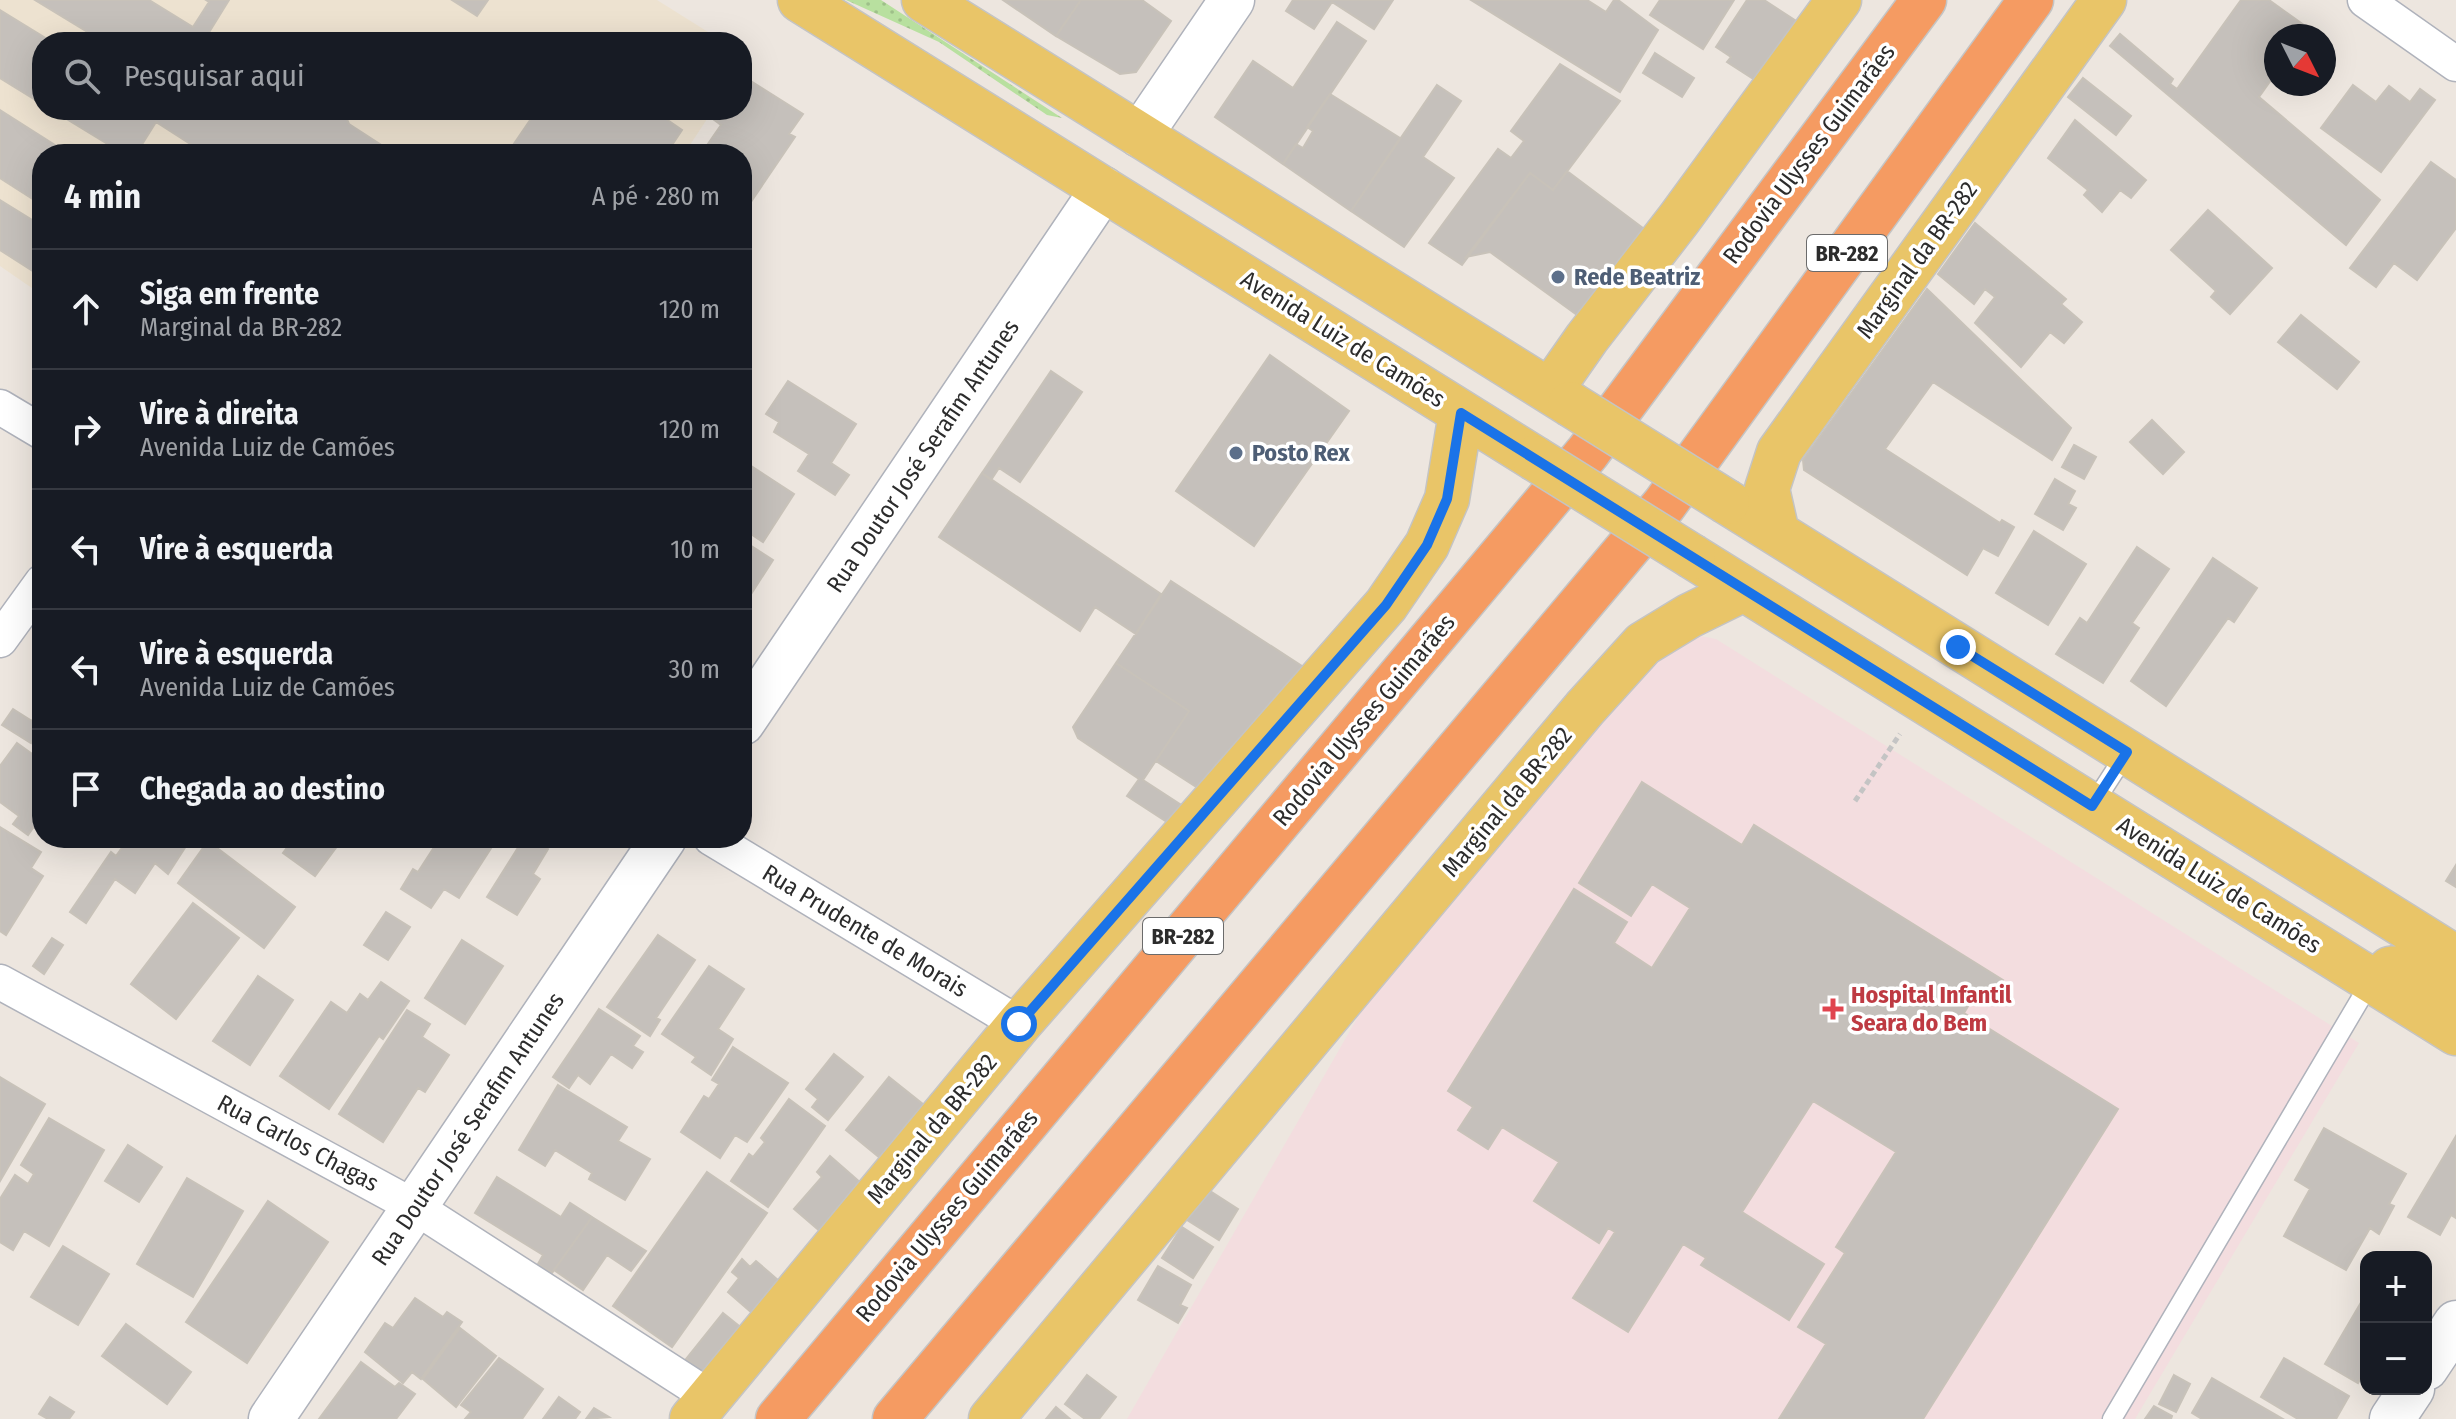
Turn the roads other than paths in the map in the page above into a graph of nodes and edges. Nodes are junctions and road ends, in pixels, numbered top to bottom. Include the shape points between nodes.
1 (800, 0) edge
2 (924, 0) edge
3 (1232, 0) edge
4 (1839, 0) edge
5 (1924, 0) edge
6 (2031, 0) edge
7 (2104, 0) edge
8 (2365, 0) edge
9 (2456, 64) edge
10 (1140, 135) junction
11 (1103, 189) junction
12 (1560, 398) junction
13 (0, 407) edge
14 (1461, 413) junction
15 (32, 426) edge
16 (1777, 533) junction
17 (1744, 589) junction
18 (32, 596) edge
19 (0, 640) edge
20 (752, 708) edge
21 (2127, 752) junction
22 (2092, 806) junction
23 (657, 848) edge
24 (728, 848) edge
25 (2456, 958) edge
26 (2371, 981) junction
27 (0, 982) edge
28 (2456, 996) edge
29 (1019, 1024) junction
30 (2456, 1033) edge
31 (415, 1207) junction
32 (2456, 1323) edge
33 (2432, 1359) edge
34 (2408, 1395) edge
35 (701, 1408) edge
36 (271, 1419) edge
37 (778, 1419) edge
38 (895, 1419) edge
39 (991, 1419) edge
40 (2112, 1419) edge
41 (2392, 1419) edge

1 - 11 main road, Avenida Luiz de Camões
2 - 10 main road
3 - 10 street
4 - 12 main road via 1587,338
5 - 37 highway, Rodovia Ulysses Guimarães / BR-282 via 1588,452
6 - 38 highway, BR-282 via 1664,505
7 - 16 main road, Marginal da BR-282 via 1779,452 1767,489
8 - 9 street
10 - 11 main road
10 - 12 main road
11 - 14 main road, Avenida Luiz de Camões
11 - 20 street, Rua Doutor José Serafim Antunes
12 - 16 main road, bridge
13 - 15 street
14 - 17 main road, Avenida Luiz de Camões, bridge
14 - 29 main road, Marginal da BR-282 via 1447,499 1427,545 1386,605
16 - 21 main road
17 - 22 main road, Avenida Luiz de Camões
17 - 39 main road, Marginal da BR-282 via 1689,616 1633,654
18 - 19 street
21 - 22 lane
21 - 25 main road
22 - 26 main road, Avenida Luiz de Camões
23 - 31 street, Rua Doutor José Serafim Antunes
24 - 29 street, Rua Prudente de Morais
26 - 28 main road via 2395,968 2412,971
26 - 30 main road, Avenida Luiz de Camões
26 - 40 lane
27 - 31 street, Rua Carlos Chagas
29 - 35 main road, Marginal da BR-282
31 - 35 street, Rua Carlos Chagas
31 - 36 street, Rua Doutor José Serafim Antunes
32 - 33 street
34 - 41 street

